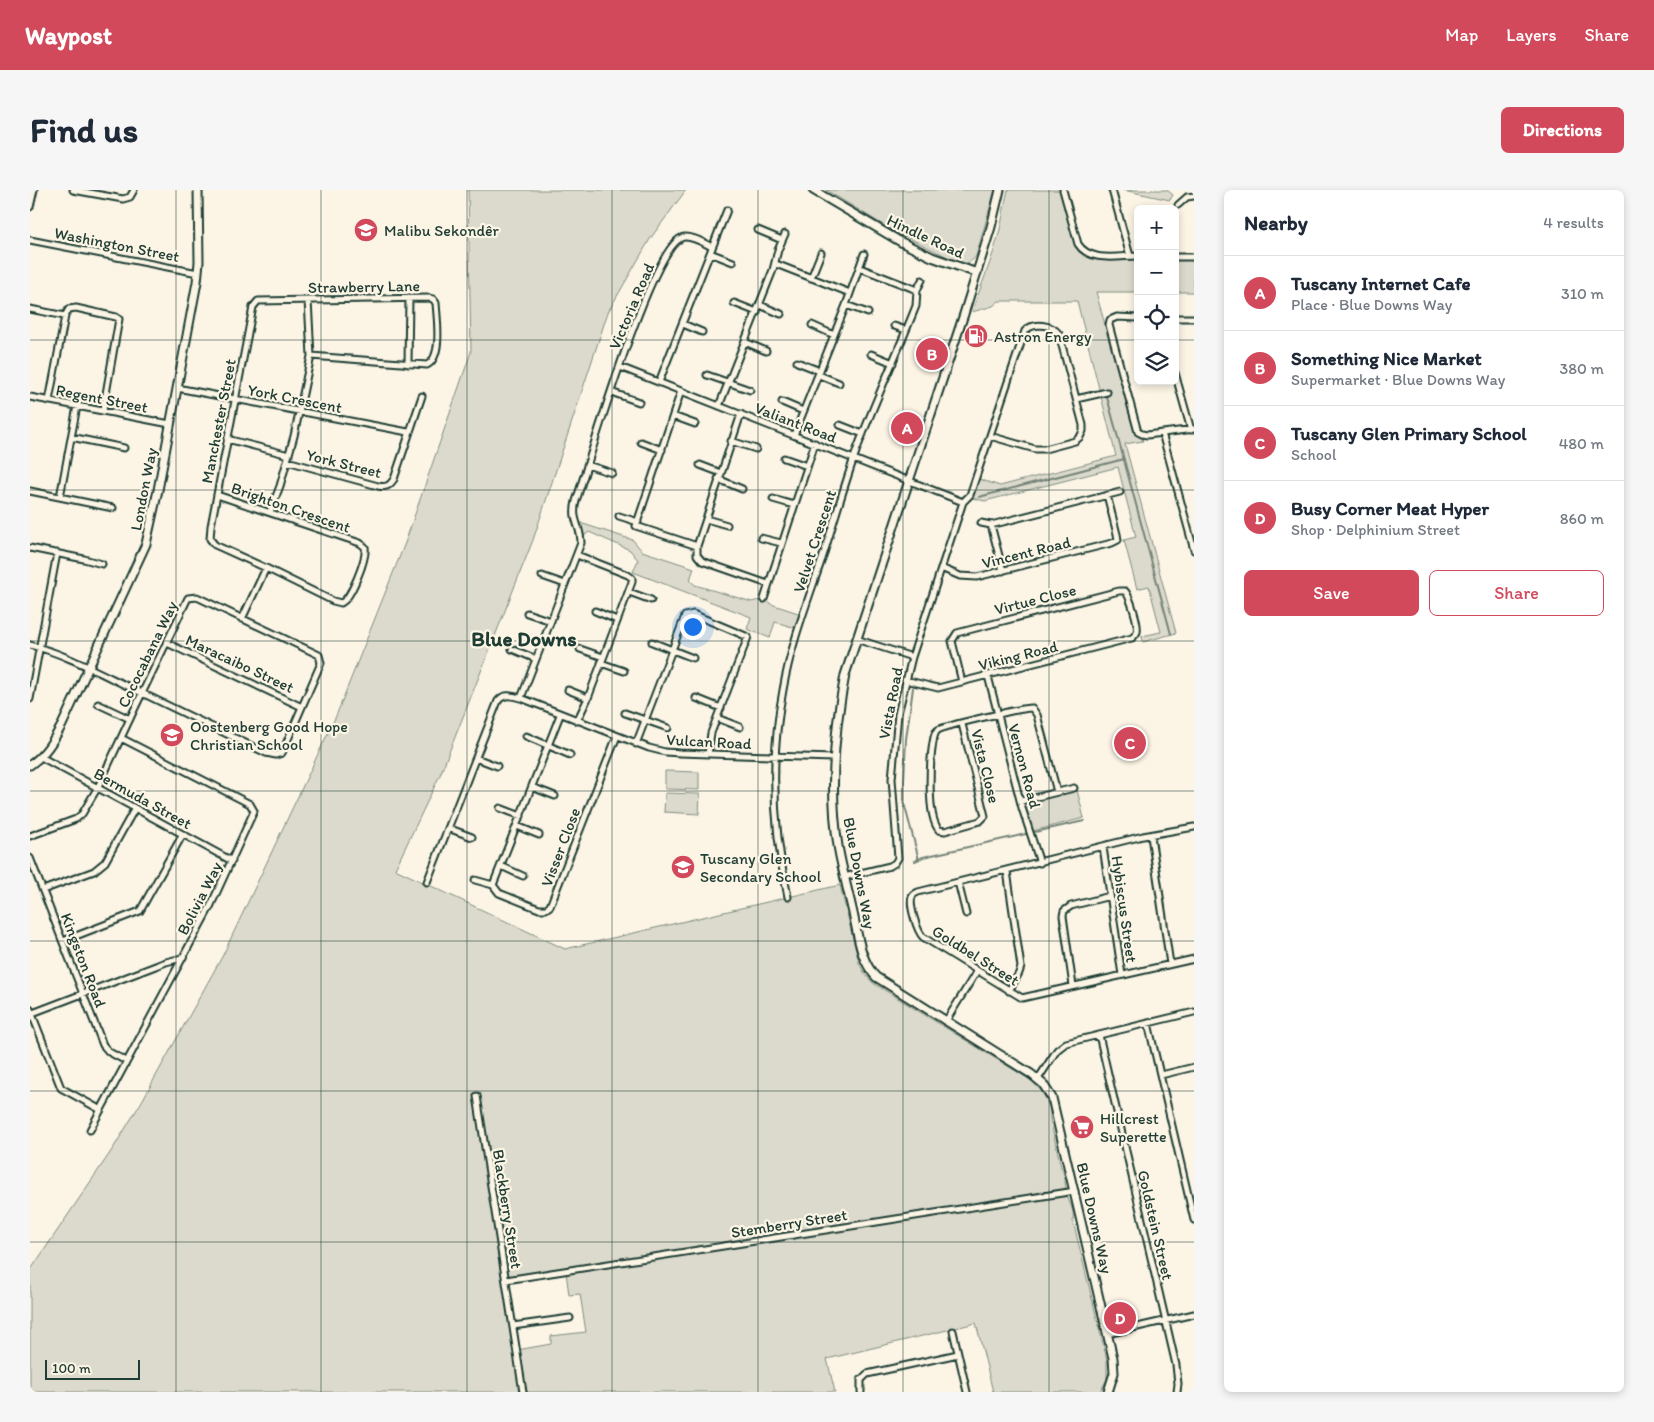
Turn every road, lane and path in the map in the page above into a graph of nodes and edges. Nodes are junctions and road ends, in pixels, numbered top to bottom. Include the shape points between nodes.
1 (34, 190) edge
2 (73, 190) edge
3 (134, 190) edge
4 (198, 190) edge
5 (813, 190) edge
6 (1000, 190) edge
7 (1063, 190) edge
8 (1112, 190) edge
9 (1194, 196) edge
10 (1178, 205) dead end
11 (30, 207) edge
12 (727, 210) dead end
13 (758, 230) dead end
14 (785, 234) dead end
15 (30, 240) edge
16 (782, 240) junction
17 (712, 247) junction
18 (710, 253) junction
19 (821, 253) dead end
20 (864, 254) dead end
21 (1130, 256) junction
22 (1134, 256) edge
23 (1179, 257) edge
24 (1194, 257) edge
25 (733, 262) dead end
26 (776, 264) junction
27 (860, 268) junction
28 (198, 273) junction
29 (977, 273) junction
30 (811, 278) junction
31 (922, 280) dead end
32 (917, 290) junction
33 (850, 293) junction
34 (409, 298) junction
35 (308, 300) junction
36 (258, 301) joint
37 (734, 303) dead end
38 (760, 305) junction
39 (846, 305) junction
40 (30, 309) edge
41 (757, 312) junction
42 (868, 313) dead end
43 (781, 314) dead end
44 (65, 316) junction
45 (1134, 318) edge
46 (1179, 318) edge
47 (1194, 318) edge
48 (683, 324) junction
49 (812, 325) dead end
50 (894, 326) dead end
51 (906, 330) junction
52 (702, 332) dead end
53 (834, 335) junction
54 (745, 342) junction
55 (766, 351) dead end
56 (871, 354) dead end
57 (311, 356) junction
58 (797, 362) dead end
59 (893, 363) junction
60 (408, 364) junction
61 (620, 367) junction
62 (819, 373) junction
63 (707, 375) dead end
64 (659, 382) junction
65 (728, 382) junction
66 (839, 383) dead end
67 (1179, 385) edge
68 (177, 388) junction
69 (750, 390) dead end
70 (681, 391) junction
71 (611, 392) junction
72 (1107, 392) dead end
73 (422, 396) dead end
74 (30, 397) edge
75 (235, 399) junction
76 (1076, 400) junction
77 (49, 401) junction
78 (638, 402) dead end
79 (782, 402) dead end
80 (77, 406) junction
81 (719, 406) junction
82 (103, 411) junction
83 (803, 411) junction
84 (300, 412) junction
85 (741, 414) junction
86 (673, 416) junction
87 (170, 424) junction
88 (695, 424) dead end
89 (840, 425) dead end
90 (1192, 430) edge
91 (408, 432) junction
92 (1162, 433) junction
93 (863, 434) junction
94 (794, 435) junction
95 (990, 436) junction
96 (71, 437) junction
97 (227, 439) junction
98 (731, 441) junction
99 (641, 442) dead end
100 (815, 443) junction
101 (124, 448) dead end
102 (756, 449) dead end
103 (662, 450) junction
104 (289, 455) junction
105 (784, 458) dead end
106 (854, 458) junction
107 (287, 461) junction
108 (587, 465) junction
109 (700, 466) dead end
110 (807, 466) junction
111 (612, 473) dead end
112 (721, 473) junction
113 (718, 480) junction
114 (909, 480) junction
115 (742, 489) dead end
116 (30, 491) edge
117 (1120, 492) dead end
118 (216, 494) junction
119 (1108, 495) junction
120 (60, 497) junction
121 (773, 499) dead end
122 (963, 502) junction
123 (794, 505) junction
124 (113, 508) dead end
125 (270, 512) junction
126 (619, 516) dead end
127 (706, 519) junction
128 (638, 522) junction
129 (981, 524) dead end
130 (726, 525) dead end
131 (991, 525) junction
132 (761, 538) dead end
133 (781, 543) junction
134 (215, 545) joint
135 (697, 546) junction
136 (30, 548) edge
137 (1194, 550) edge
138 (57, 553) junction
139 (577, 555) junction
140 (102, 564) dead end
141 (266, 568) junction
142 (941, 568) junction
143 (1003, 571) junction
144 (542, 576) dead end
145 (565, 584) junction
146 (768, 584) junction
147 (629, 592) junction
148 (764, 598) dead end
149 (651, 600) dead end
150 (595, 611) dead end
151 (526, 613) dead end
152 (242, 619) junction
153 (618, 620) junction
154 (551, 621) junction
155 (1136, 634) joint
156 (856, 639) junction
157 (652, 642) dead end
158 (167, 643) junction
159 (30, 645) edge
160 (41, 647) junction
161 (512, 649) dead end
162 (580, 649) dead end
163 (672, 650) junction
164 (912, 657) junction
165 (693, 658) dead end
166 (536, 659) junction
167 (602, 660) junction
168 (88, 668) junction
169 (624, 671) dead end
170 (988, 676) junction
171 (905, 680) junction
172 (962, 682) junction
173 (568, 690) dead end
174 (142, 693) junction
175 (521, 698) junction
176 (588, 698) junction
177 (696, 698) dead end
178 (30, 699) edge
179 (98, 704) dead end
180 (302, 707) junction
181 (721, 708) junction
182 (625, 713) dead end
183 (560, 714) junction
184 (998, 714) junction
185 (716, 718) junction
186 (130, 719) junction
187 (644, 720) junction
188 (577, 721) junction
189 (962, 724) junction
190 (740, 726) dead end
191 (668, 728) dead end
192 (526, 736) dead end
193 (617, 736) junction
194 (121, 738) junction
195 (636, 744) junction
196 (548, 745) junction
197 (708, 754) junction
198 (570, 755) dead end
199 (776, 756) junction
200 (41, 757) junction
201 (476, 758) junction
202 (833, 758) junction
203 (30, 765) edge
204 (498, 766) dead end
205 (98, 787) junction
206 (532, 787) junction
207 (1074, 788) dead end
208 (1057, 792) junction
209 (555, 796) dead end
210 (1021, 801) junction
211 (135, 808) junction
212 (500, 808) dead end
213 (521, 816) junction
214 (517, 826) junction
215 (1194, 827) edge
216 (448, 828) junction
217 (183, 834) junction
218 (539, 835) dead end
219 (30, 836) edge
220 (1152, 836) junction
221 (472, 837) dead end
222 (1103, 847) junction
223 (30, 858) edge
224 (232, 861) junction
225 (1040, 863) junction
226 (501, 866) junction
227 (1007, 871) junction
228 (523, 876) dead end
229 (844, 877) junction
230 (475, 880) dead end
231 (427, 882) dead end
232 (958, 882) junction
233 (493, 885) junction
234 (43, 890) junction
235 (788, 896) dead end
236 (1110, 896) junction
237 (966, 914) dead end
238 (63, 941) junction
239 (182, 958) junction
240 (1194, 959) edge
241 (1170, 964) junction
242 (977, 971) junction
243 (1122, 975) junction
244 (1073, 986) junction
245 (1009, 991) junction
246 (83, 993) junction
247 (31, 1012) edge
248 (1194, 1012) edge
249 (946, 1022) junction
250 (1148, 1023) junction
251 (1099, 1035) junction
252 (126, 1061) junction
253 (1194, 1068) edge
254 (1161, 1075) junction
255 (1038, 1079) junction
256 (477, 1096) dead end
257 (101, 1110) junction
258 (90, 1130) dead end
259 (1075, 1191) junction
260 (1194, 1220) edge
261 (506, 1280) junction
262 (1194, 1314) edge
263 (570, 1318) dead end
264 (1166, 1320) junction
265 (513, 1326) junction
266 (953, 1331) dead end
267 (1107, 1334) junction
268 (958, 1354) junction
269 (523, 1392) edge
270 (861, 1392) edge
271 (967, 1392) edge
272 (1108, 1392) edge
273 (1177, 1392) edge

1 - 11 street
2 - 3 street via 127,199
4 - 28 street, London Way
5 - 29 street, Hindle Road via 914,249
6 - 29 street, Blue Downs Way
7 - 21 street via 1078,244 1086,254
8 - 21 street
9 - 10 street via 1187,197
12 - 17 street
13 - 16 street
14 - 16 street
15 - 28 street, Washington Street
16 - 26 street
17 - 18 street
17 - 61 street, Victoria Road via 686,237 674,244 648,290
18 - 25 street
18 - 48 street
19 - 30 street
20 - 27 street
21 - 22 street
23 - 24 street
26 - 30 street
26 - 38 street
27 - 32 street
27 - 33 street
28 - 68 street, London Way
29 - 114 street, Blue Downs Way
30 - 33 street
31 - 32 street, Velvet Crescent
32 - 51 street, Velvet Crescent via 917,303
33 - 39 street
34 - 35 street, Strawberry Lane
34 - 60 street
34 - 60 street, Strawberry Lane via 429,298 436,303 437,345 432,362 427,365
35 - 36 street, Strawberry Lane
35 - 57 street
36 - 75 street, Manchester Street via 253,307
37 - 41 street
38 - 41 street
38 - 43 street
39 - 42 street
39 - 53 street
40 - 44 street
41 - 54 street
44 - 77 street
44 - 82 street via 70,309 76,308 118,319
45 - 92 street via 1112,318 1109,325 1138,432
46 - 47 street
48 - 52 street
48 - 64 street
49 - 53 street
50 - 51 street
51 - 59 street, Velvet Crescent
53 - 62 street
54 - 55 street
54 - 65 street
56 - 59 street
57 - 60 street, Strawberry Lane
57 - 84 street
58 - 62 street
59 - 93 street, Velvet Crescent
61 - 64 street, Valiant Road
61 - 71 street, Victoria Road
62 - 66 street
62 - 83 street
63 - 65 street
64 - 70 street, Valiant Road
65 - 69 street
65 - 81 street
67 - 90 street
68 - 75 street, York Crescent
68 - 87 street, London Way
70 - 81 street, Valiant Road
70 - 86 street
71 - 78 street
71 - 108 street, Victoria Road
72 - 76 street
73 - 91 street, York Street
74 - 77 street, Regent Street
75 - 84 street, York Crescent
75 - 97 street, Manchester Street
76 - 95 street via 1083,428 1075,441 1034,449
76 - 95 street, Vista Road via 1057,331 1048,326 1030,327 1024,333
77 - 80 street, Regent Street
79 - 83 street
80 - 82 street, Regent Street
80 - 96 street
81 - 85 street, Valiant Road
82 - 87 street, Regent Street
83 - 94 street
84 - 91 street, York Crescent
84 - 104 street
85 - 94 street, Valiant Road
85 - 98 street
86 - 88 street
86 - 103 street
87 - 168 street, London Way via 146,544
89 - 93 street
90 - 92 street
91 - 107 street, York Street via 394,478 386,487
92 - 137 street
93 - 106 street, Velvet Crescent
94 - 100 street, Valiant Road
95 - 122 street, Vista Road via 970,495
96 - 101 street
96 - 120 street
97 - 104 street, York Street
97 - 118 street, Manchester Street
98 - 102 street
98 - 112 street
99 - 103 street
100 - 106 street, Valiant Road
100 - 110 street, Velvet Crescent
103 - 128 street
104 - 107 street
105 - 110 street
106 - 114 street, Valiant Road
106 - 199 street, Velvet Crescent via 798,631 783,689
107 - 125 street
108 - 111 street
108 - 139 street, Victoria Road via 574,509 574,519 581,534
109 - 112 street
110 - 123 street, Velvet Crescent
112 - 113 street
113 - 115 street
113 - 127 street
114 - 122 street, Valiant Road
114 - 156 street, Blue Downs Way
116 - 120 street
117 - 119 street
118 - 125 street, Brighton Crescent
118 - 134 street, Manchester Street via 210,536
119 - 131 street
119 - 143 street, Vincent Road via 1118,540
120 - 124 street
121 - 123 street, Velvet Crescent
122 - 142 street, Vista Road
123 - 133 street, Velvet Crescent
125 - 141 street, Brighton Crescent via 360,543 366,552 348,597 341,602
126 - 128 street
127 - 130 street
127 - 135 street
128 - 135 street via 636,526
129 - 131 street
131 - 143 street
132 - 133 street, Velvet Crescent
133 - 146 street, Velvet Crescent
134 - 141 street, Brighton Crescent
135 - 146 street, Velvet Crescent via 697,555 702,561
136 - 138 street
138 - 140 street
138 - 160 street
139 - 145 street, Victoria Road
139 - 147 street via 632,578
141 - 152 street
142 - 143 street, Vincent Road via 967,577
142 - 164 street, Vista Road
144 - 145 street
145 - 154 street, Victoria Road
146 - 148 street, Velvet Crescent
147 - 149 street
147 - 153 street
150 - 153 street
151 - 154 street
152 - 158 street, Cococabana Way via 197,597 188,598
152 - 180 street, Cococabana Way via 321,658
153 - 167 street
154 - 166 street, Victoria Road
155 - 170 street, Viking Road via 1132,638
155 - 172 street, Virtue Close via 1129,596 1121,590 960,632 952,641
156 - 164 street
156 - 202 street, Blue Downs Way via 839,706
157 - 163 street
158 - 174 street, Cococabana Way
158 - 180 street, Maracaibo Street
159 - 160 street
160 - 168 street
160 - 178 street
161 - 166 street
162 - 167 street
163 - 165 street
163 - 181 street via 685,616 690,613 748,637
163 - 187 street
164 - 171 street, Vista Road
166 - 175 street, Victoria Road
167 - 169 street
167 - 176 street
168 - 174 street
168 - 200 street, London Way via 62,725
170 - 172 street, Viking Road
170 - 184 street, Vernon Road
171 - 172 street, Viking Road via 936,688
171 - 229 street, Vista Road via 892,764 898,858 890,866
173 - 176 street
174 - 180 street, Cococabana Way via 276,755 282,753
174 - 186 street, Cococabana Way
175 - 183 street, Vulcan Road
175 - 201 street, Vulcan Road via 511,695 498,701
176 - 188 street
177 - 181 street
179 - 186 street
181 - 185 street
182 - 187 street
183 - 188 street, Vulcan Road
183 - 196 street
184 - 189 street, Vista Close
184 - 208 street, Vista Close via 1026,707 1036,711
184 - 210 street, Vernon Road
185 - 190 street
185 - 197 street via 709,737
186 - 194 street, Cococabana Way
187 - 191 street
187 - 195 street
188 - 193 street, Vulcan Road
189 - 189 street, Vista Close via 985,816 980,821 941,831 936,827 931,799 934,737 939,730
192 - 196 street
193 - 195 street, Vulcan Road
193 - 233 street, Visser Close via 550,906 539,909 499,893
194 - 205 street, Cococabana Way
194 - 224 street, Bolivia Way via 254,808
195 - 197 street, Vulcan Road via 665,752
196 - 198 street
196 - 206 street
197 - 199 street, Vulcan Road
199 - 202 street, Vulcan Road
199 - 235 street, Velvet Crescent via 777,827
200 - 203 street, London Way
200 - 205 street, Bermuda Street
201 - 204 street
201 - 216 street
202 - 229 street, Blue Downs Way via 834,810
205 - 211 street, Bermuda Street
205 - 219 street, Cococabana Way via 76,819
206 - 209 street, Visser Close
206 - 213 street
207 - 208 street
208 - 210 street
210 - 225 street, Vernon Road
211 - 217 street, Bermuda Street
211 - 234 street via 100,867
212 - 213 street
213 - 214 street
214 - 218 street, Visser Close
214 - 226 street
215 - 220 street, Goldbel Street
216 - 221 street
216 - 231 street
217 - 224 street, Bermuda Street
217 - 238 street via 140,911
220 - 222 street, Goldbel Street
220 - 241 street
222 - 225 street, Goldbel Street
222 - 236 street, Hybiscus Street
223 - 234 street, Kingston Road
224 - 239 street, Bolivia Way
225 - 227 street, Goldbel Street
226 - 228 street, Visser Close
226 - 233 street
227 - 232 street, Goldbel Street
227 - 245 street via 1021,967
229 - 249 street, Blue Downs Way via 866,965 876,977
230 - 233 street, Visser Close
232 - 237 street
232 - 242 street, Goldbel Street via 916,893 911,904 921,935
234 - 238 street, Kingston Road
236 - 243 street, Hybiscus Street
236 - 244 street via 1069,906 1064,912
238 - 246 street, Kingston Road
239 - 246 street
239 - 252 street, Bolivia Way
240 - 241 street, Goldbel Street
241 - 243 street, Goldbel Street
242 - 245 street, Goldbel Street
242 - 249 street
243 - 244 street, Goldbel Street
244 - 245 street, Goldbel Street via 1025,998
246 - 247 street
246 - 252 street, Kingston Road via 103,1045
247 - 257 street via 61,1088
248 - 250 street
249 - 255 street, Blue Downs Way
250 - 251 street
250 - 254 street
251 - 255 street via 1060,1047
251 - 264 street, Goldstein Street
252 - 257 street, Bolivia Way
253 - 254 street
254 - 260 street
255 - 259 street, Blue Downs Way via 1055,1106
256 - 261 street, Blackberry Street
257 - 258 street, Bolivia Way
259 - 261 street, Stemberry Street
259 - 267 street, Blue Downs Way
261 - 265 street, Blackberry Street
262 - 264 street
263 - 265 street
264 - 267 street
264 - 273 street, Goldstein Street via 1176,1365
265 - 269 street, Blackberry Street
266 - 268 street
267 - 272 street, Blue Downs Way via 1114,1366
268 - 270 street via 867,1374 861,1380
268 - 271 street

